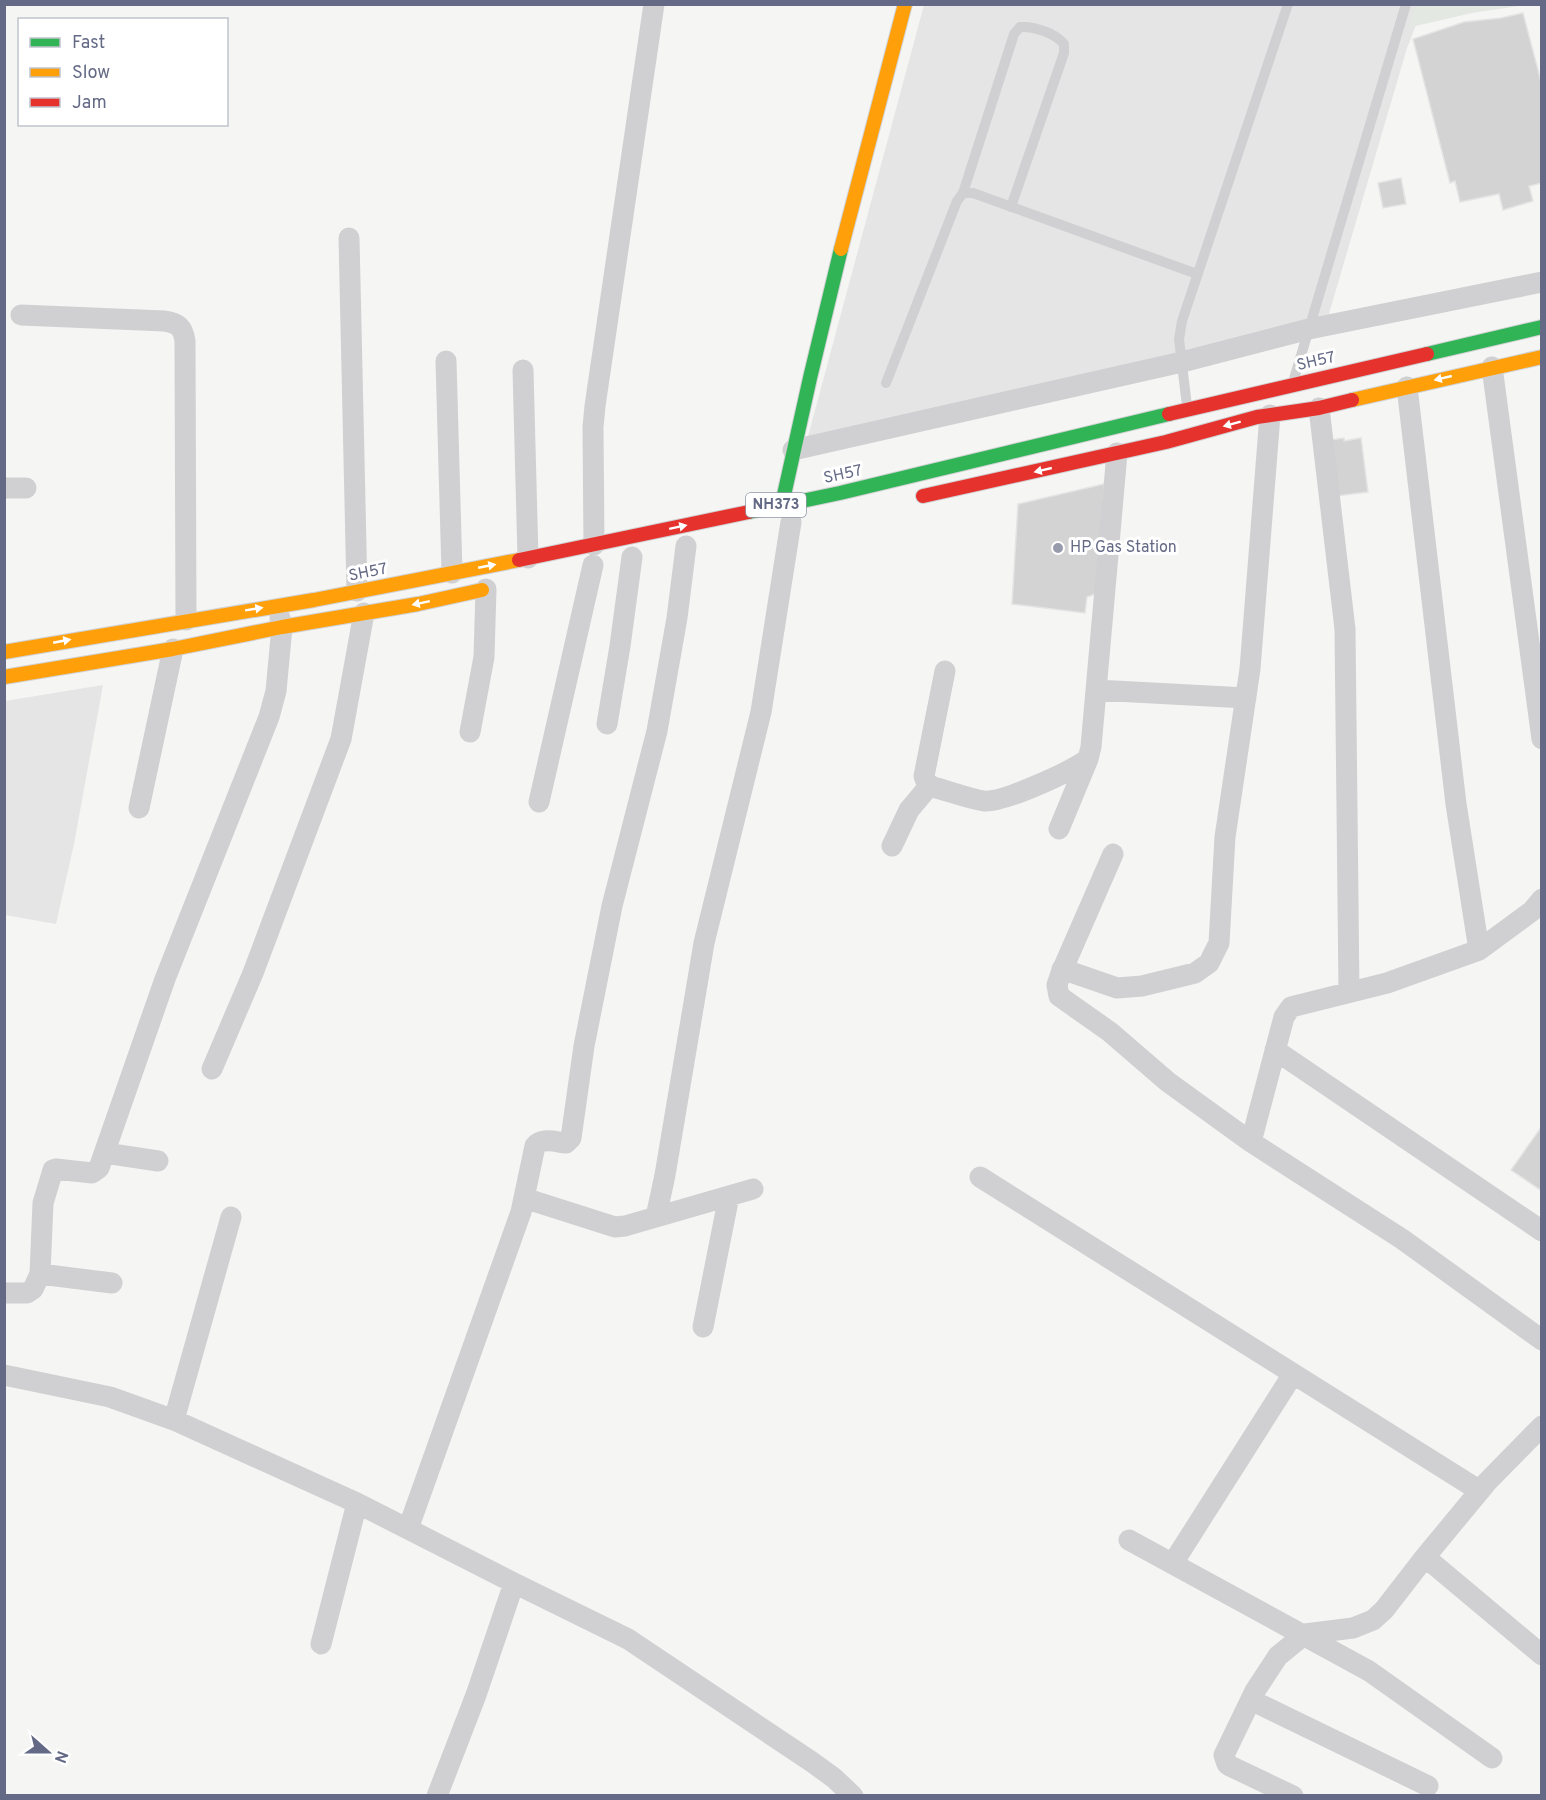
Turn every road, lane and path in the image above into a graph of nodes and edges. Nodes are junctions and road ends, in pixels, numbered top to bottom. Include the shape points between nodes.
1 (654, 4) edge
2 (904, 4) edge
3 (1288, 4) edge
4 (1406, 4) edge
5 (963, 193) junction
6 (1011, 207) junction
7 (349, 238) dead end
8 (1197, 274) junction
9 (1542, 282) edge
10 (21, 315) dead end
11 (1542, 327) edge
12 (1309, 329) junction
13 (1542, 357) edge
14 (1480, 358) junction
15 (446, 361) dead end
16 (1182, 362) junction
17 (523, 370) dead end
18 (886, 383) dead end
19 (1292, 385) junction
20 (1407, 387) junction
21 (1318, 408) junction
22 (1187, 410) junction
23 (1270, 415) junction
24 (1159, 417) junction
25 (1166, 442) junction
26 (793, 450) junction
27 (1117, 453) junction
28 (4, 488) edge
29 (26, 488) dead end
30 (904, 500) dead end
31 (789, 518) junction
32 (686, 545) dead end
33 (632, 557) dead end
34 (528, 558) junction
35 (593, 560) junction
36 (452, 573) junction
37 (491, 588) joint
38 (357, 591) junction
39 (278, 606) junction
40 (364, 613) junction
41 (186, 620) junction
42 (282, 627) junction
43 (173, 649) junction
44 (4, 652) edge
45 (945, 671) dead end
46 (4, 677) edge
47 (1096, 690) junction
48 (1246, 698) junction
49 (607, 724) dead end
50 (470, 732) dead end
51 (1542, 739) edge
52 (1088, 759) junction
53 (930, 785) junction
54 (539, 802) dead end
55 (139, 808) dead end
56 (1059, 829) dead end
57 (892, 846) dead end
58 (1113, 854) dead end
59 (1542, 899) edge
60 (1479, 950) junction
61 (1062, 969) junction
62 (1349, 992) junction
63 (1275, 1050) junction
64 (212, 1069) dead end
65 (1251, 1142) junction
66 (105, 1153) junction
67 (158, 1161) dead end
68 (980, 1177) dead end
69 (753, 1189) dead end
70 (729, 1196) junction
71 (524, 1198) junction
72 (231, 1217) dead end
73 (656, 1217) junction
74 (1542, 1231) edge
75 (40, 1274) junction
76 (112, 1283) dead end
77 (4, 1293) edge
78 (703, 1327) dead end
79 (1542, 1340) edge
80 (1293, 1374) junction
81 (4, 1375) edge
82 (174, 1420) junction
83 (1542, 1425) edge
84 (1480, 1491) junction
85 (357, 1503) junction
86 (408, 1530) junction
87 (1129, 1540) dead end
88 (1425, 1557) junction
89 (1173, 1563) junction
90 (514, 1583) junction
91 (1305, 1635) junction
92 (321, 1644) dead end
93 (1542, 1654) edge
94 (1251, 1700) junction
95 (1492, 1758) dead end
96 (1428, 1786) dead end
97 (437, 1796) edge
98 (853, 1796) edge
99 (1293, 1796) edge

1 - 35 street via 595,406
2 - 26 main road
3 - 8 lane
4 - 12 lane
5 - 6 lane
5 - 6 lane via 1014,34 1020,27 1029,26 1060,38 1064,53
5 - 18 lane
6 - 8 lane
7 - 38 street
8 - 16 lane via 1182,321
9 - 12 street
10 - 41 street via 164,321 176,323 183,331
11 - 14 main road, SH57 / NH373
12 - 16 street
12 - 19 lane
13 - 14 main road, NH373
14 - 19 main road, SH57 / NH373
14 -> 20 main road, NH373
14 - 51 street
15 - 36 street
16 - 22 lane
16 - 26 street
17 - 34 street
19 - 22 main road, SH57 / NH373
20 - 21 main road, NH373
20 - 60 street via 1456,804
21 - 23 main road, NH373
21 - 62 street via 1345,620
22 - 24 main road, SH57 / NH373
23 -> 25 main road, NH373
23 - 48 street
24 - 25 main road
24 - 31 main road, SH57 / NH373 via 840,493
25 - 27 main road, NH373
26 - 31 main road
27 -> 30 main road, NH373
27 - 47 street
28 - 29 street
35 -> 31 main road, SH57 / NH373
31 - 73 street via 761,712 704,943
32 - 71 street via 657,731 612,906 584,1046 571,1138 566,1143 537,1143
33 - 49 street
34 - 35 main road, SH57 / NH373
36 -> 34 main road, SH57 / NH373
35 - 54 street
36 - 38 main road, SH57 / NH373
37 -> 40 main road
37 - 50 street via 484,657
38 - 39 main road, SH57 / NH373
41 -> 39 main road, SH57 / NH373
39 - 42 street
40 - 42 main road
40 - 64 street via 341,739 253,973
44 -> 41 main road, SH57 / NH373
42 - 43 main road
42 - 66 street via 276,691 269,717 165,979
43 - 46 main road
43 - 55 street
45 - 53 street via 924,776
47 - 48 street
47 - 52 street
48 - 61 street via 1225,837 1219,943 1209,963 1195,973 1117,988
52 - 53 street via 1021,792 986,801
52 - 56 street
53 - 57 street via 909,810
58 - 61 street
59 - 60 street via 1532,911
60 - 62 street via 1388,983
61 - 65 street via 1057,985 1059,996
62 - 63 street via 1291,1007 1284,1017
63 - 65 street
63 - 74 street
65 - 79 street via 1402,1239
66 - 67 street
66 - 75 street via 99,1168 92,1173 56,1169 51,1173 43,1203
68 - 80 street
69 - 70 street
70 - 73 street
70 - 78 street
71 - 73 street via 615,1227
71 - 86 street
72 - 82 street
75 - 76 street
75 - 77 street via 27,1293
80 - 84 street
80 - 89 street
81 - 82 street via 110,1397
82 - 85 street
83 - 84 street
84 - 88 street
85 - 86 street
85 - 92 street
86 - 90 street
87 - 89 street
88 - 91 street via 1373,1620 1353,1628
88 - 93 street
89 - 91 street
90 - 97 street
90 - 98 street via 628,1639 812,1762
91 - 94 street via 1278,1656
91 - 95 street via 1369,1671
94 - 96 street
94 - 99 street via 1225,1760

